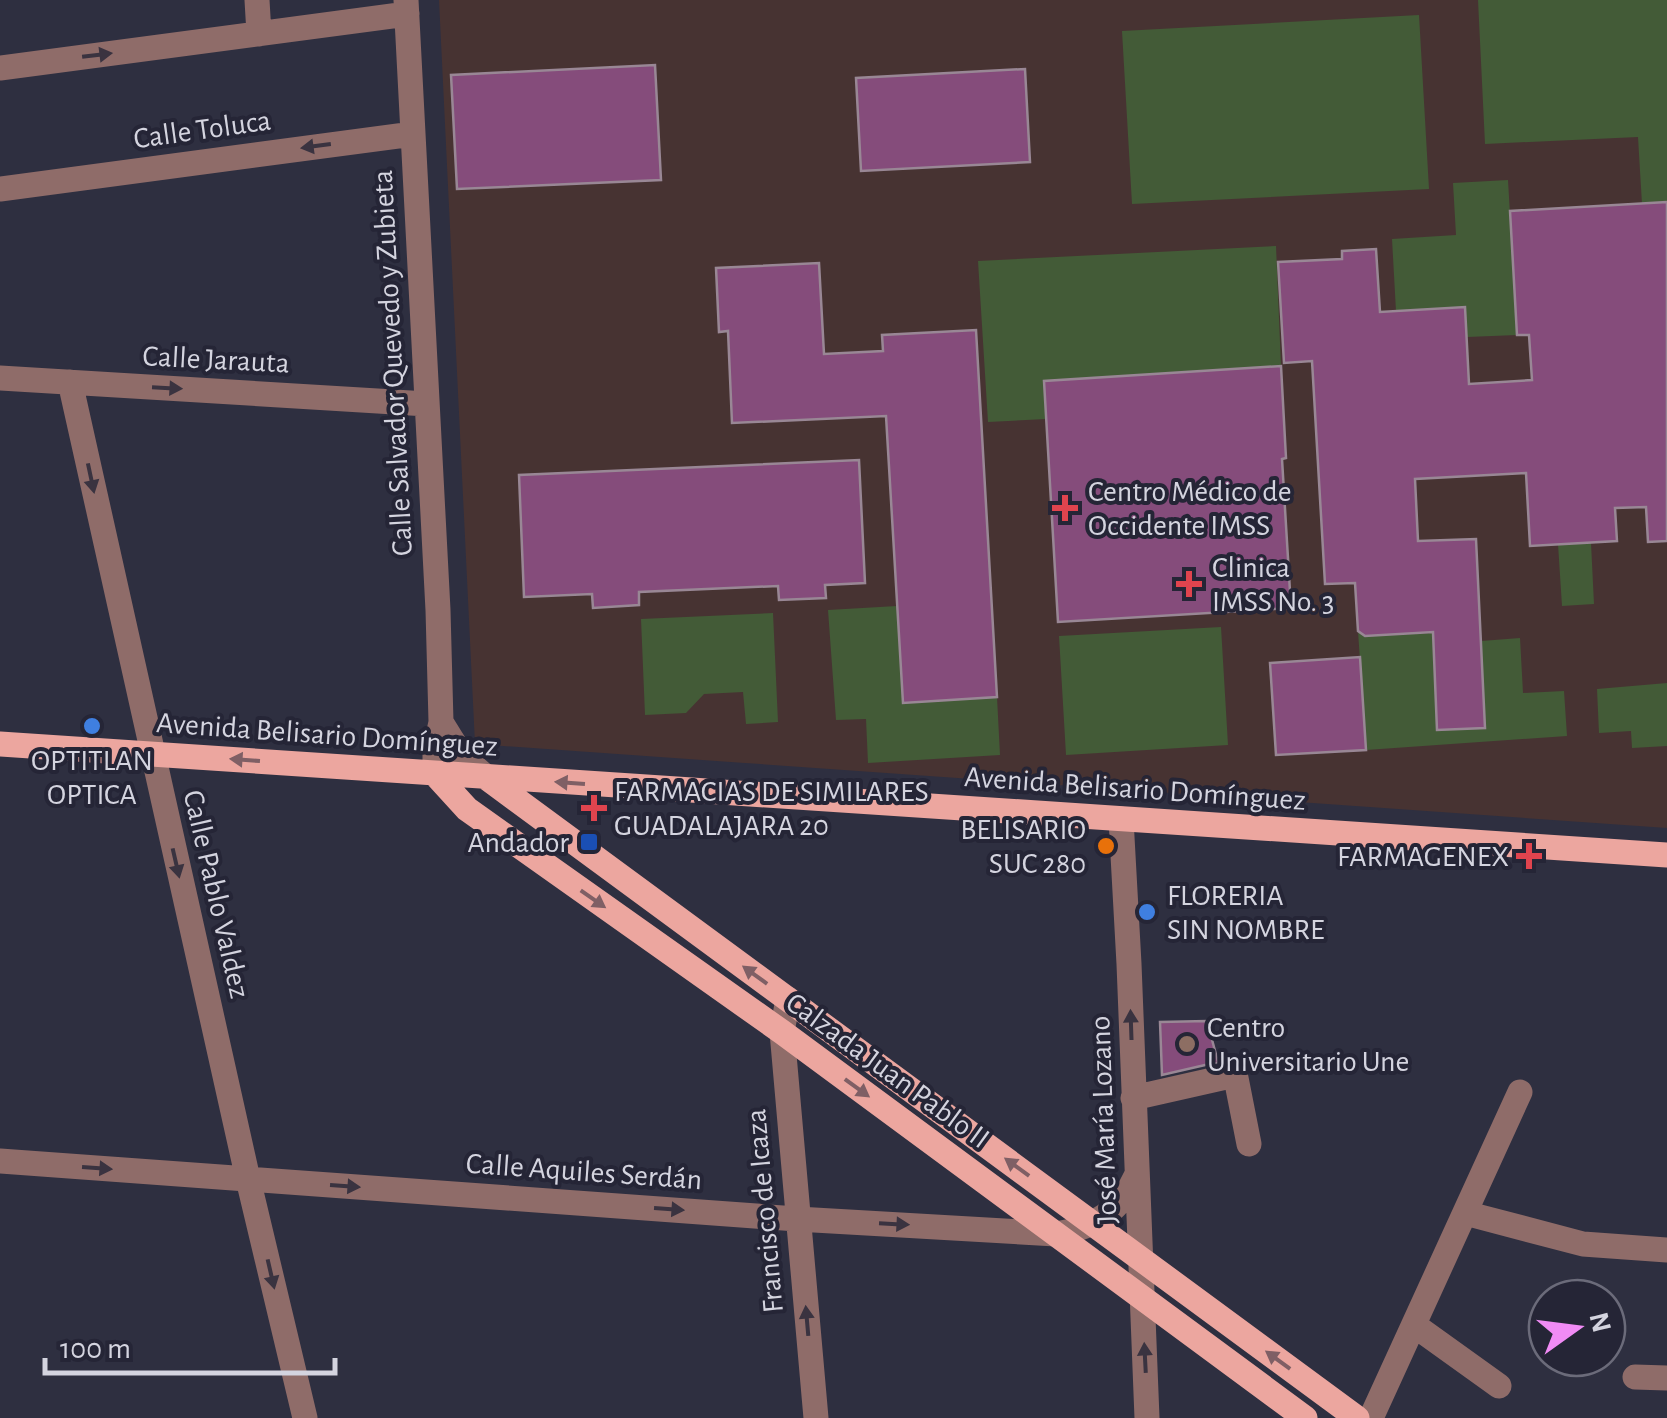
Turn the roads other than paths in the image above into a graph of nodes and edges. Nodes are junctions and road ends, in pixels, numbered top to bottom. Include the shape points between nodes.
1 (257, 0) edge
2 (406, 7) edge
3 (260, 34) junction
4 (0, 68) edge
5 (413, 134) junction
6 (0, 188) edge
7 (0, 378) edge
8 (70, 382) junction
9 (428, 404) junction
10 (441, 722) junction
11 (0, 744) edge
12 (152, 754) junction
13 (435, 774) junction
14 (486, 777) junction
15 (1121, 819) junction
16 (1667, 855) edge
17 (788, 999) junction
18 (782, 1032) junction
19 (1520, 1092) dead end
20 (1133, 1098) junction
21 (1249, 1144) dead end
22 (0, 1161) edge
23 (1137, 1174) junction
24 (248, 1179) junction
25 (1465, 1213) junction
26 (797, 1218) junction
27 (1094, 1224) junction
28 (1056, 1234) junction
29 (1667, 1250) edge
30 (1140, 1258) junction
31 (1142, 1298) junction
32 (1414, 1325) junction
33 (1635, 1377) dead end
34 (1667, 1378) edge
35 (1499, 1386) dead end
36 (305, 1418) edge
37 (816, 1418) edge
38 (1148, 1418) edge
39 (1305, 1418) edge
40 (1357, 1418) edge
41 (1371, 1418) edge

1 - 3 street
2 - 3 street
2 - 5 street, Calle Salvador Quevedo y Zubieta
4 -> 3 street
5 -> 6 street, Calle Toluca
5 - 9 street, Calle Salvador Quevedo y Zubieta
7 - 8 street, Calle Jarauta
8 -> 9 street, Calle Jarauta
8 -> 12 street, Calle Pablo Valdez
9 - 10 street, Calle Salvador Quevedo y Zubieta
10 - 13 street, Calle Salvador Quevedo y Zubieta
10 - 14 street via 462,756
11 - 12 main road, Avenida Belisario Domínguez
13 -> 12 main road, Avenida Belisario Domínguez
12 -> 24 street, Calle Pablo Valdez
13 - 14 main road, Avenida Belisario Domínguez
13 -> 18 main road, Calzada Juan Pablo II via 467,809
15 -> 14 main road, Avenida Belisario Domínguez
17 -> 14 main road, Calzada Juan Pablo II
15 - 16 main road, Avenida Belisario Domínguez
20 -> 15 street, José María Lozano
17 - 18 street, Francisco de Icaza
27 -> 17 main road, Calzada Juan Pablo II
18 - 26 street, Francisco de Icaza
18 -> 28 main road, Calzada Juan Pablo II
19 - 25 street
20 - 21 street via 1236,1078
20 - 23 street, José María Lozano
22 -> 24 street, Calle Aquiles Serdán
23 - 27 street via 1120,1203
23 - 30 street, José María Lozano
24 -> 26 street, Calle Aquiles Serdán
24 -> 36 street, Calle Pablo Valdez
25 - 29 street via 1584,1244
25 - 32 street
26 -> 28 street, Calle Aquiles Serdán
37 -> 26 street, Francisco de Icaza
27 - 28 street, Calle Aquiles Serdán
27 - 30 main road, Calzada Juan Pablo II
28 - 31 main road, Calzada Juan Pablo II
30 - 31 street, José María Lozano
40 -> 30 main road, Calzada Juan Pablo II
38 -> 31 street, José María Lozano
31 - 39 main road, Calzada Juan Pablo II
32 - 35 street
32 - 41 street
33 - 34 street

